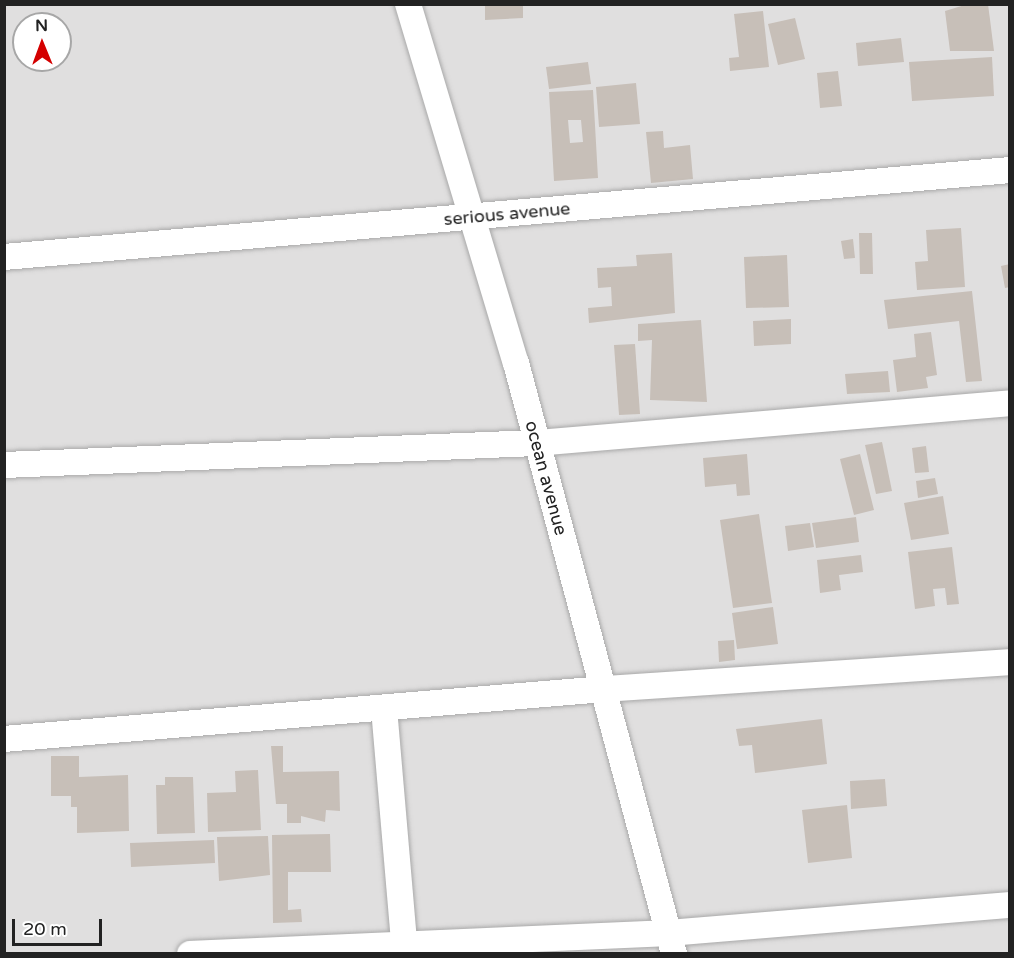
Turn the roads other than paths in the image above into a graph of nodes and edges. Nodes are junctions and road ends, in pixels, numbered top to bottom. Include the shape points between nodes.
1 (408, 4) edge
2 (1010, 170) edge
3 (474, 217) junction
4 (4, 256) edge
5 (1010, 403) edge
6 (536, 443) junction
7 (4, 465) edge
8 (1010, 663) edge
9 (604, 689) junction
10 (384, 708) junction
11 (4, 739) edge
12 (1010, 905) edge
13 (672, 943) edge
14 (405, 951) edge
15 (190, 954) edge

1 - 3 street, ocean avenue
2 - 3 street, serious avenue
3 - 4 street, serious avenue
3 - 6 street, ocean avenue
5 - 6 street
6 - 7 street
6 - 9 street, ocean avenue
8 - 9 street
9 - 10 street
9 - 13 street, ocean avenue
10 - 11 street
10 - 14 street
12 - 13 street
13 - 14 street
14 - 15 street

